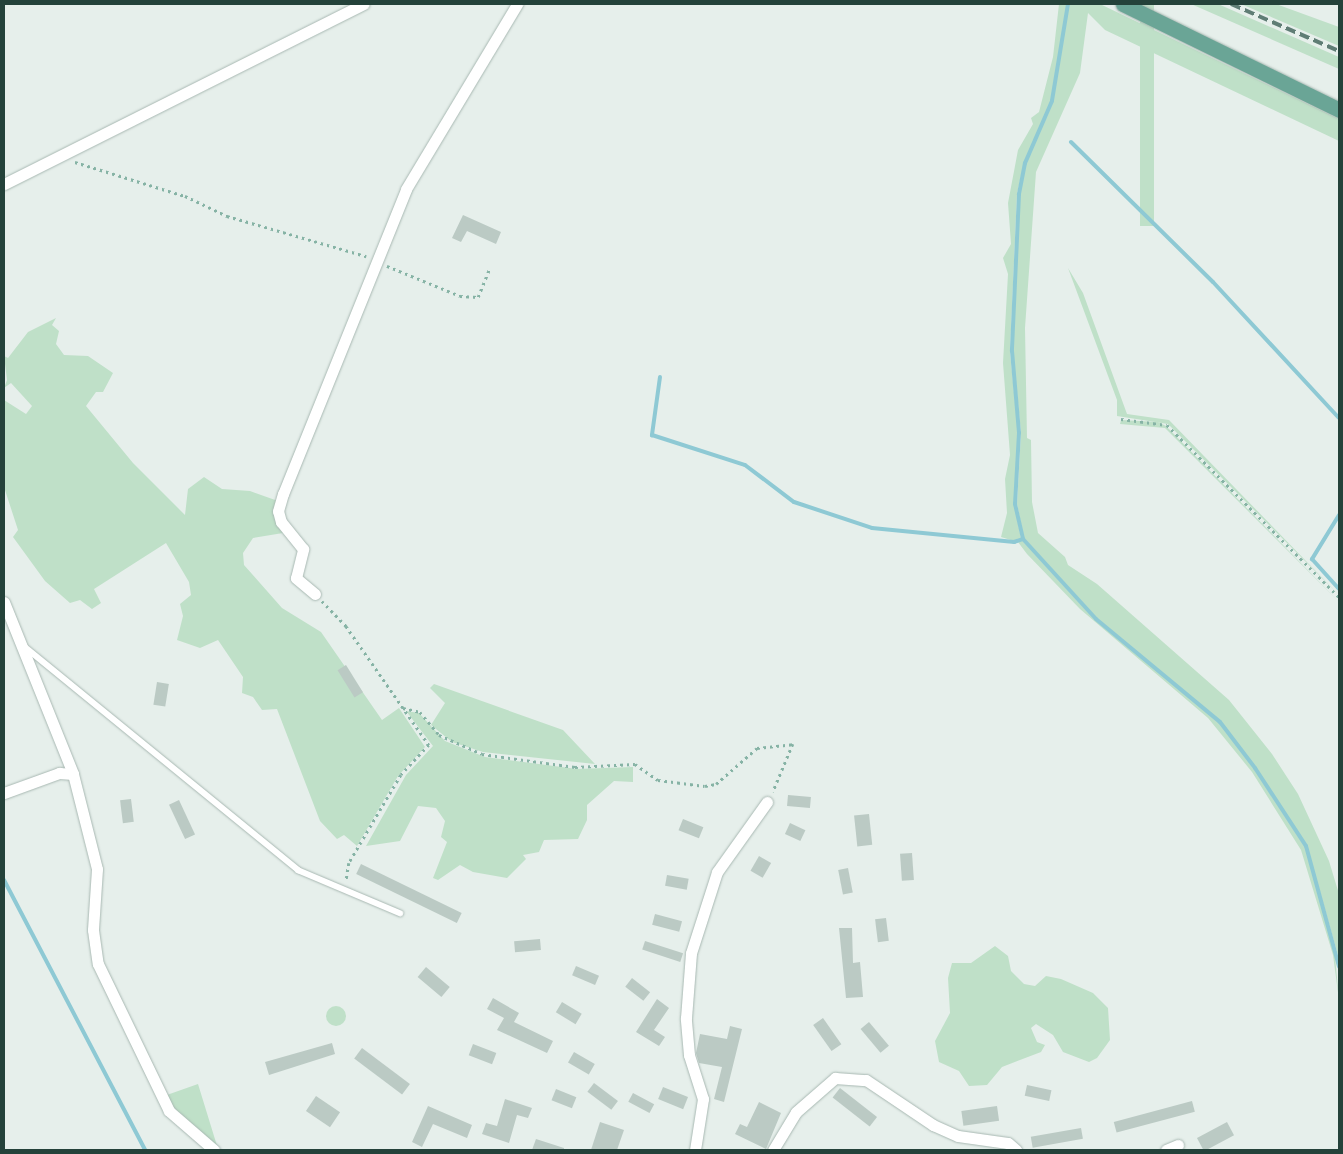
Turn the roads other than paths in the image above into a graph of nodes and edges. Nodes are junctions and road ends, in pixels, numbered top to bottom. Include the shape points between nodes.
1 (364, 4) edge
2 (517, 4) edge
3 (1123, 4) edge
4 (1339, 110) edge
5 (4, 184) edge
6 (315, 594) road end
7 (4, 602) edge
8 (23, 646) junction
9 (73, 774) junction
10 (4, 793) edge
11 (767, 802) road end
12 (400, 913) dead end
13 (1178, 1146) dead end
14 (214, 1150) edge
15 (695, 1150) edge
16 (773, 1150) edge
17 (1016, 1150) edge
18 (1166, 1150) edge

1 - 5 street via 58,154
2 - 6 street via 437,134 374,259 278,511 286,531 303,549 296,578
3 - 4 main road
7 - 8 street
8 - 9 street
8 - 12 lane via 298,870 340,891
9 - 10 street via 59,773
9 - 14 street via 97,869 93,930 98,964 169,1111
11 - 15 street via 717,872 691,953 686,1018 689,1055 702,1099
13 - 18 street
16 - 17 street via 796,1112 835,1078 866,1080 958,1136 1008,1143

